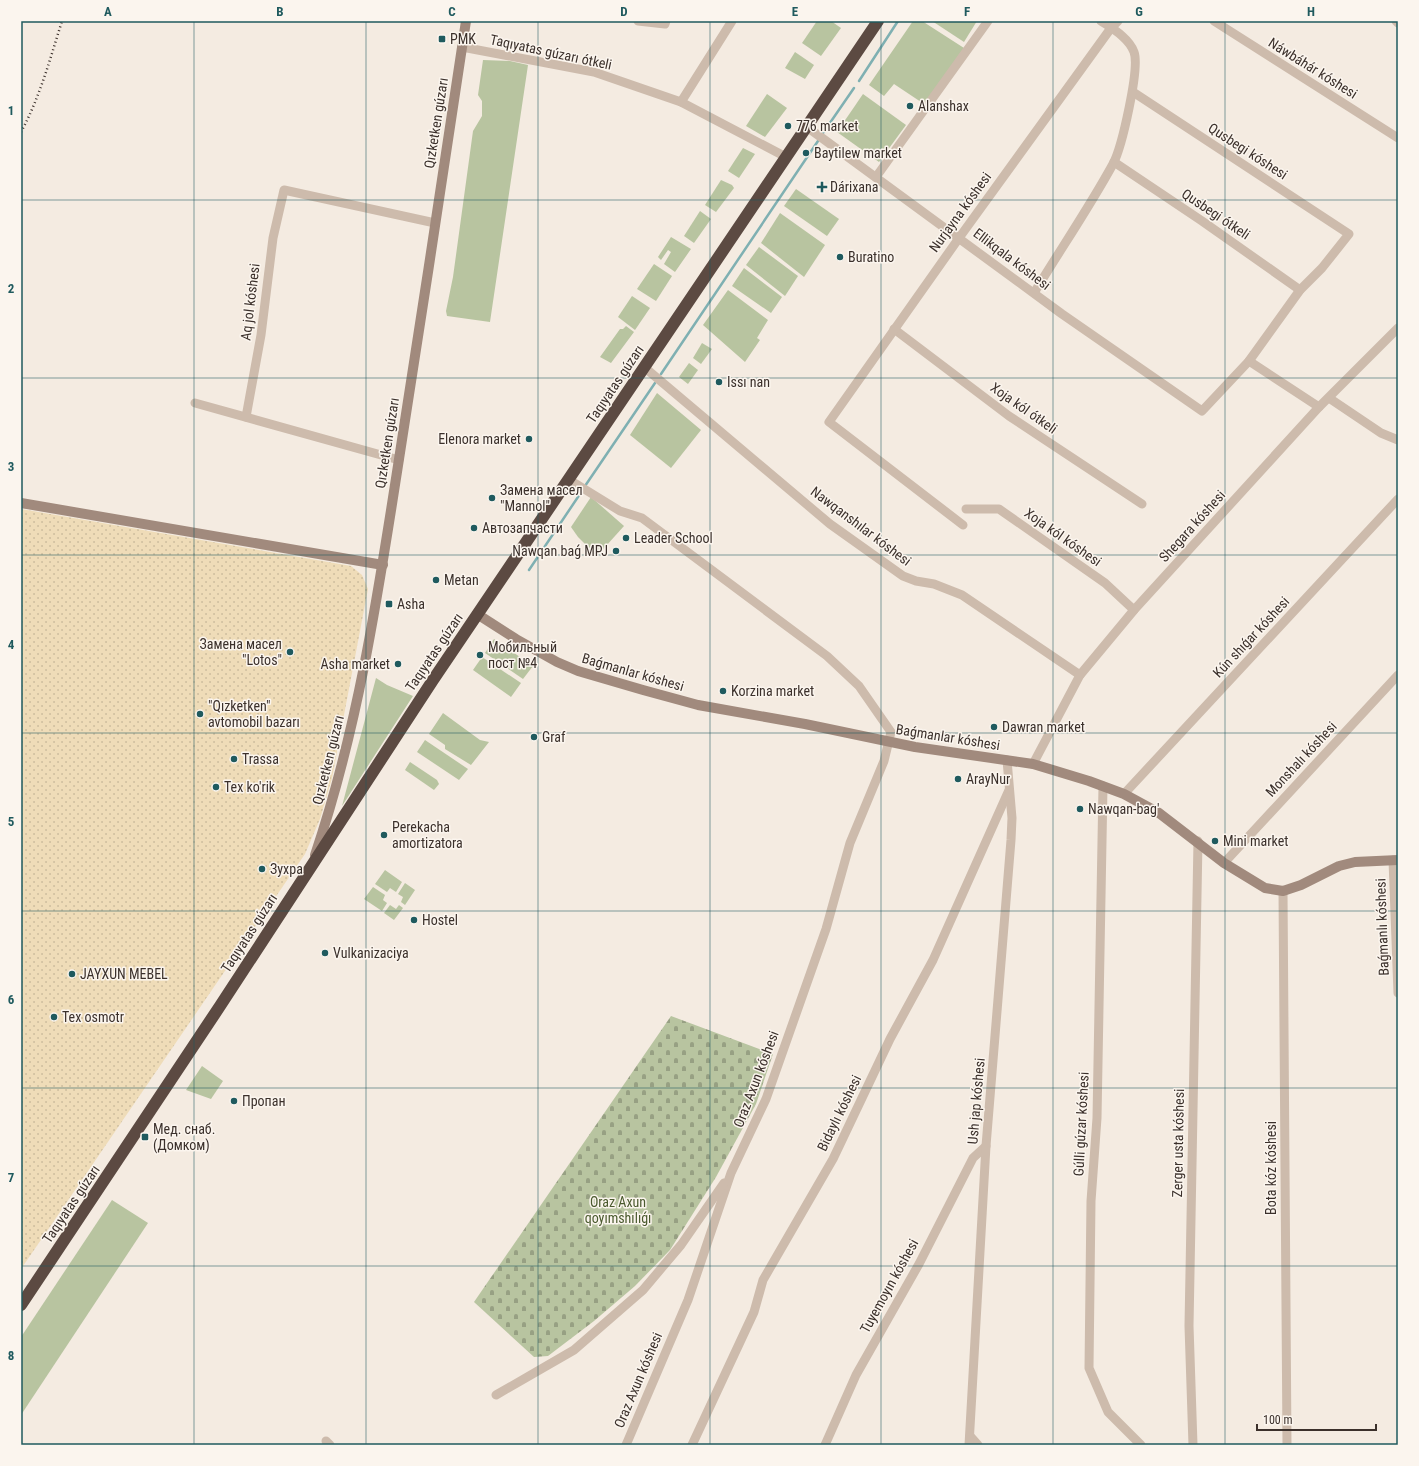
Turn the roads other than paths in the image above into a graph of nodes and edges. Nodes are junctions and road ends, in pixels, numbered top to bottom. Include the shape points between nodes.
1 (466, 21) edge
2 (638, 21) edge
3 (732, 21) edge
4 (878, 21) edge
5 (988, 21) edge
6 (1101, 21) edge
7 (1118, 21) edge
8 (1214, 21) edge
9 (666, 22) edge
10 (1111, 28) junction
11 (462, 47) junction
12 (1133, 92) junction
13 (681, 102) junction
14 (807, 127) junction
15 (1398, 138) edge
16 (786, 157) junction
17 (1114, 162) junction
18 (876, 177) junction
19 (435, 223) junction
20 (959, 238) junction
21 (1300, 290) junction
22 (1034, 293) junction
23 (1398, 328) edge
24 (894, 329) junction
25 (1249, 361) junction
26 (644, 367) junction
27 (1329, 398) junction
28 (195, 403) dead end
29 (1319, 407) junction
30 (246, 417) junction
31 (1398, 440) edge
32 (399, 460) junction
33 (568, 479) junction
34 (1398, 499) edge
35 (21, 503) edge
36 (1142, 504) dead end
37 (966, 509) dead end
38 (963, 524) dead end
39 (383, 565) junction
40 (1134, 610) junction
41 (477, 614) junction
42 (1080, 675) junction
43 (1398, 675) edge
44 (888, 741) junction
45 (1006, 760) junction
46 (1033, 764) junction
47 (1103, 786) junction
48 (1009, 790) junction
49 (1124, 794) junction
50 (1198, 842) junction
51 (1396, 860) edge
52 (1224, 863) junction
53 (312, 864) junction
54 (1283, 891) junction
55 (1398, 993) edge
56 (986, 1146) junction
57 (731, 1173) junction
58 (21, 1305) edge
59 (496, 1395) dead end
60 (969, 1440) edge
61 (626, 1445) edge
62 (692, 1445) edge
63 (825, 1445) edge
64 (978, 1445) edge
65 (1141, 1445) edge
66 (1193, 1445) edge
67 (1287, 1445) edge

1 - 11 street, Qızketken gúzarı
2 - 9 street
3 - 13 street
4 - 14 highway, Taqıyatas gúzarı
5 - 18 street
6 - 10 street
7 - 10 street, Nurjayna kóshesi
8 - 15 street, Náwbáhár kóshesi
10 - 12 street via 1130,44 1134,53 1136,66
10 - 20 street, Nurjayna kóshesi
11 - 13 street, Taqıyatas gúzarı ótkeli via 594,72
11 - 19 street, Qızketken gúzarı
12 - 17 street
12 - 21 street, Qusbegi kóshesi via 1349,234 1322,268
13 - 16 street, Taqıyatas gúzarı ótkeli
14 - 16 highway, Taqıyatas gúzarı
14 - 18 street, Ellikqala kóshesi
16 - 26 highway, Taqıyatas gúzarı
17 - 21 street, Qusbegi ótkeli
17 - 22 street
18 - 20 street, Ellikqala kóshesi
19 - 30 street, Aq jol kóshesi via 284,190 273,238 261,335
19 - 32 street, Qızketken gúzarı
20 - 22 street, Ellikqala kóshesi
20 - 24 street, Nurjayna kóshesi
21 - 25 street
22 - 25 street, Ellikqala kóshesi via 1202,411
23 - 27 street, Shegara kóshesi
24 - 36 street, Xoja kól ótkeli via 1009,416
24 - 38 street, Nurjayna kóshesi via 829,422
25 - 29 street
26 - 33 highway, Taqıyatas gúzarı
26 - 42 street, Nawqanshılar kóshesi via 830,524 903,576 962,595
27 - 29 street, Shegara kóshesi
27 - 31 street via 1381,434
28 - 30 street
29 - 40 street, Shegara kóshesi
30 - 32 street
32 - 39 street, Qızketken gúzarı
33 - 41 highway, Taqıyatas gúzarı
33 - 44 street via 620,511 642,518 827,656 859,686 891,732
34 - 49 street, Kún shıǵar kóshesi
35 - 39 street
37 - 40 street, Xoja kól kóshesi via 999,509 1105,583
39 - 53 street, Qızketken gúzarı via 352,730
40 - 42 street, Shegara kóshesi
41 - 44 street, Baǵmanlar kóshesi via 557,662 598,678 698,705
41 - 53 highway, Taqıyatas gúzarı
42 - 46 street, Shegara kóshesi
43 - 52 street, Monshalı kóshesi
44 - 45 street, Baǵmanlar kóshesi
44 - 57 street, Oraz Axun kóshesi via 884,761 850,843 826,929 766,1099
45 - 46 street, Baǵmanlar kóshesi
45 - 48 street, Ush jap kóshesi
46 - 47 street, Baǵmanlar kóshesi
47 - 49 street, Baǵmanlar kóshesi
47 - 65 street, Gúlli gúzar kóshesi via 1098,1110 1092,1201 1089,1368 1108,1412
48 - 56 street, Ush jap kóshesi via 1011,840
48 - 62 street, Bidaylı kóshesi via 933,960 890,1039 833,1159 763,1280 754,1312
49 - 50 street, Baǵmanlar kóshesi via 1159,813
50 - 52 street, Baǵmanlar kóshesi
50 - 66 street, Zerger usta kóshesi via 1189,1326
51 - 54 street via 1355,862 1340,866
51 - 55 street, Baǵmanlı kóshesi
52 - 54 street, Baǵmanlar kóshesi via 1265,888
53 - 58 highway, Taqıyatas gúzarı
54 - 67 street, Bota kóz kóshesi
56 - 60 street, Ush jap kóshesi
56 - 63 street, Tuyemoyın kóshesi via 973,1158 919,1264 856,1375
57 - 59 street via 681,1245 643,1290 574,1350
57 - 61 street, Oraz Axun kóshesi via 688,1300
60 - 64 street

